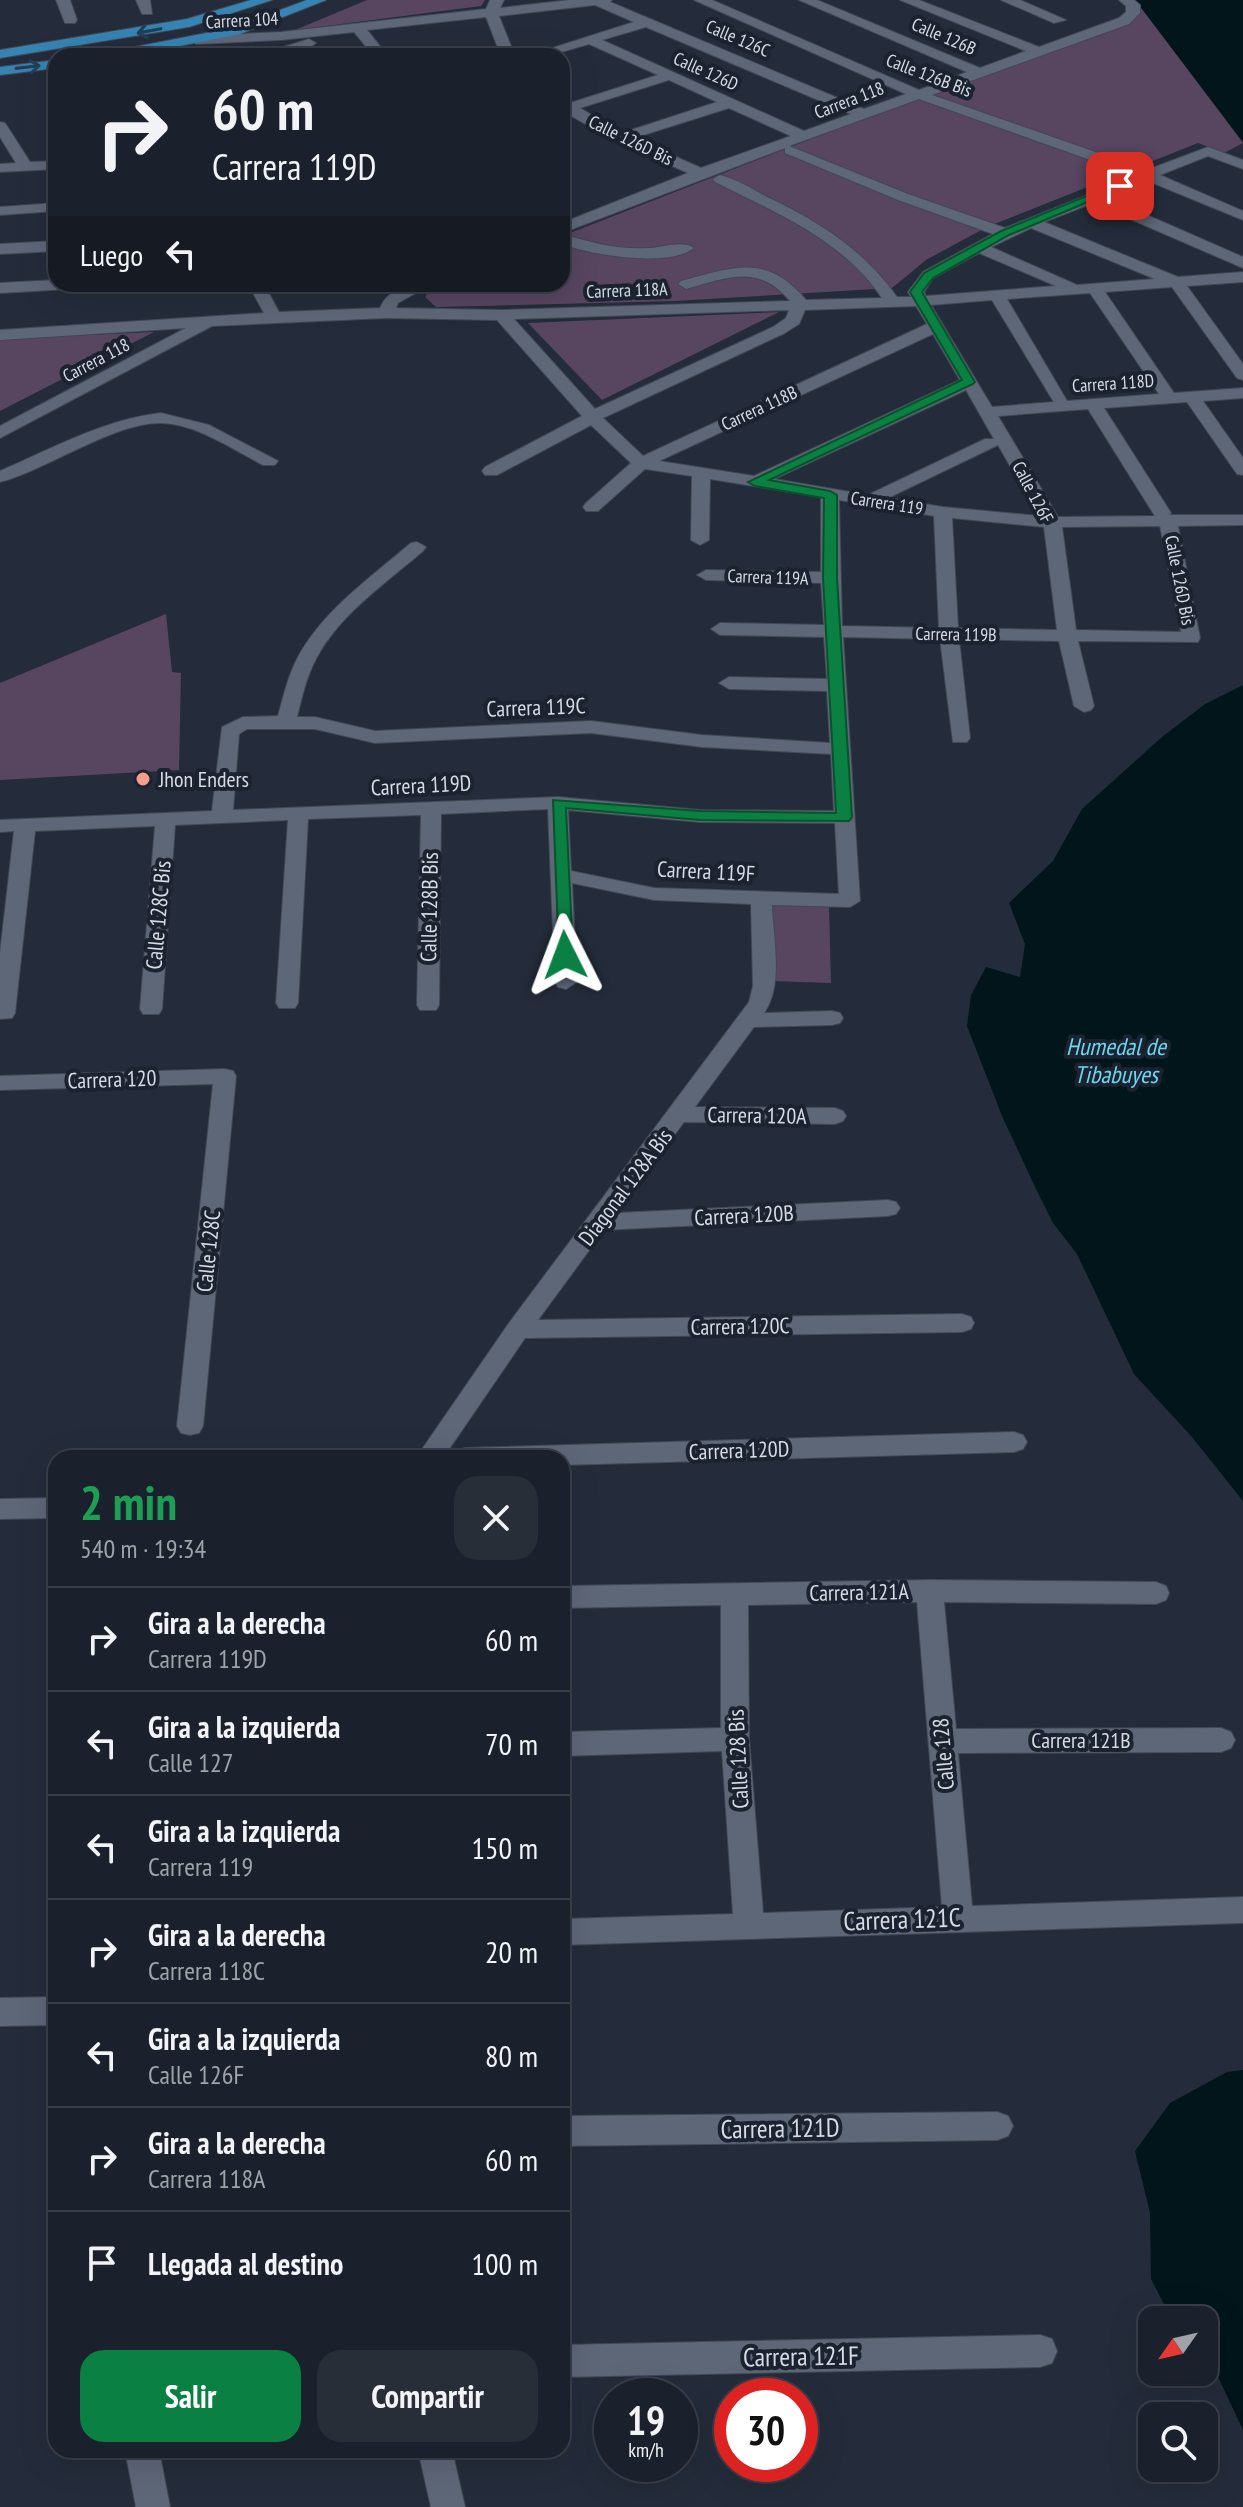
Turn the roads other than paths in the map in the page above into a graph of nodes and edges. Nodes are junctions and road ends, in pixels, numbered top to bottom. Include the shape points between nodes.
1 (63, 0) edge
2 (265, 0) edge
3 (319, 0) edge
4 (594, 0) edge
5 (605, 0) edge
6 (701, 0) edge
7 (806, 0) edge
8 (907, 0) edge
9 (1008, 0) edge
10 (1126, 0) edge
11 (494, 6) edge
12 (70, 20) dead end
13 (1059, 20) dead end
14 (648, 22) junction
15 (357, 27) junction
16 (337, 30) junction
17 (196, 40) junction
18 (591, 40) junction
19 (152, 48) edge
20 (304, 48) edge
21 (374, 48) edge
22 (506, 48) edge
23 (562, 48) edge
24 (1037, 51) junction
25 (0, 54) edge
26 (48, 65) edge
27 (0, 71) edge
28 (978, 72) junction
29 (669, 76) junction
30 (917, 94) junction
31 (729, 103) junction
32 (570, 105) edge
33 (570, 109) edge
34 (865, 115) junction
35 (0, 126) edge
36 (806, 137) junction
37 (621, 138) junction
38 (790, 150) dead end
39 (1243, 165) edge
40 (48, 166) edge
41 (26, 167) junction
42 (0, 168) edge
43 (700, 173) junction
44 (1147, 175) junction
45 (720, 179) dead end
46 (1093, 197) junction
47 (48, 208) edge
48 (0, 211) edge
49 (1243, 216) edge
50 (1030, 222) junction
51 (570, 225) edge
52 (1005, 233) junction
53 (570, 243) edge
54 (48, 246) edge
55 (978, 247) junction
56 (686, 248) dead end
57 (0, 249) edge
58 (1243, 263) edge
59 (1243, 277) edge
60 (1176, 282) junction
61 (686, 284) dead end
62 (48, 285) edge
63 (0, 288) edge
64 (1085, 288) junction
65 (260, 292) edge
66 (406, 292) edge
67 (997, 296) junction
68 (387, 300) junction
69 (892, 301) junction
70 (921, 301) junction
71 (800, 303) junction
72 (501, 315) junction
73 (274, 317) junction
74 (210, 320) junction
75 (936, 326) junction
76 (0, 335) edge
77 (1243, 375) edge
78 (969, 382) junction
79 (1243, 393) edge
80 (1192, 397) junction
81 (1060, 399) dead end
82 (1170, 399) junction
83 (1094, 405) junction
84 (986, 412) junction
85 (594, 416) junction
86 (0, 433) edge
87 (991, 443) dead end
88 (269, 461) dead end
89 (641, 463) junction
90 (1243, 470) edge
91 (491, 471) dead end
92 (701, 473) junction
93 (0, 477) edge
94 (755, 482) junction
95 (830, 495) junction
96 (868, 501) junction
97 (592, 507) dead end
98 (943, 512) junction
99 (1165, 517) junction
100 (1243, 520) edge
101 (1052, 522) junction
102 (700, 540) dead end
103 (417, 547) dead end
104 (706, 575) dead end
105 (830, 578) junction
106 (720, 629) dead end
107 (833, 633) junction
108 (949, 634) junction
109 (1067, 635) junction
110 (1191, 638) joint
111 (729, 683) dead end
112 (836, 685) junction
113 (1084, 706) dead end
114 (286, 722) junction
115 (960, 738) dead end
116 (840, 749) junction
117 (558, 803) junction
118 (431, 809) junction
119 (298, 815) junction
120 (844, 817) junction
121 (222, 818) junction
122 (165, 821) junction
123 (25, 825) junction
124 (0, 826) edge
125 (561, 875) junction
126 (761, 898) junction
127 (566, 982) dead end
128 (287, 1003) dead end
129 (428, 1005) dead end
130 (151, 1009) dead end
131 (4, 1013) dead end
132 (832, 1018) dead end
133 (749, 1020) junction
134 (225, 1076) joint
135 (0, 1083) edge
136 (680, 1114) junction
137 (835, 1116) dead end
138 (888, 1208) dead end
139 (599, 1222) junction
140 (962, 1323) dead end
141 (518, 1329) junction
142 (190, 1426) dead end
143 (1014, 1442) dead end
144 (435, 1450) edge
145 (570, 1455) edge
146 (48, 1508) edge
147 (0, 1509) edge
148 (930, 1591) junction
149 (1156, 1593) dead end
150 (734, 1595) junction
151 (570, 1597) edge
152 (735, 1739) junction
153 (1221, 1740) dead end
154 (942, 1741) junction
155 (570, 1744) edge
156 (1243, 1910) edge
157 (958, 1918) junction
158 (749, 1924) junction
159 (570, 1932) edge
160 (48, 2011) edge
161 (0, 2012) edge
162 (997, 2126) dead end
163 (570, 2131) edge
164 (1040, 2351) dead end
165 (570, 2361) edge
166 (144, 2458) edge
167 (437, 2458) edge
168 (153, 2507) edge
169 (448, 2507) edge

1 - 12 street
2 -> 25 main road via 111,38
3 - 17 main road
4 - 5 street, Carrera 104
4 - 11 street, Carrera 104
4 - 14 street, Calle 126C
6 - 30 street, Calle 126B Bis
7 - 28 street, Calle 126B
8 - 24 street
9 - 13 street
10 - 24 street, Carrera 118 via 1133,13 1124,21
11 - 15 street, Carrera 104
11 - 22 street
14 - 18 street
14 - 34 street, Calle 126C
15 - 16 street, Carrera 104
15 - 21 street
16 - 17 street, Carrera 104
16 - 20 street, Carrera 104
17 - 19 main road
18 - 23 street
18 - 29 street, Calle 126D
24 - 28 street, Carrera 118
27 -> 26 main road
28 - 30 street, Carrera 118
29 - 31 street, Calle 126D
29 - 32 street
30 - 34 street, Carrera 118
30 - 44 street, Calle 126B Bis
31 - 36 street, Calle 126D
31 - 37 street
33 - 37 street, Calle 126D Bis
34 - 36 street, Carrera 118
35 - 41 street
36 - 43 street, Carrera 118
37 - 43 street, Calle 126D Bis
38 - 52 street
39 - 44 street via 1208,151
40 - 41 street
41 - 42 street
43 - 51 street, Carrera 118
44 - 46 street
44 - 49 street
45 - 69 street via 835,237
46 - 50 street
46 - 58 street
47 - 48 street
50 - 52 street
50 - 60 street
52 - 55 street
53 - 56 street via 611,254
54 - 57 street
55 - 64 street
55 - 70 street via 928,275 916,292
59 - 60 street, Carrera 118A
60 - 64 street, Carrera 118A
60 - 77 street
61 - 71 street via 746,270 763,272 778,277
62 - 63 street
64 - 67 street, Carrera 118A
64 - 82 street
65 - 73 street
66 - 68 street
67 - 70 street, Carrera 118A
67 - 81 street
68 - 72 street, Carrera 118A
68 - 73 street, Carrera 118A
69 - 70 street, Carrera 118A
69 - 71 street, Carrera 118A
70 - 75 street, Calle 126F
71 - 72 street, Carrera 118A
71 - 85 street via 793,321 779,330
72 - 85 street
73 - 74 street, Carrera 118A
74 - 76 street, Carrera 118A
74 - 86 street, Carrera 118
75 - 78 street, Calle 126F
75 - 89 street, Carrera 118B
78 - 84 street, Calle 126F
78 - 94 street
79 - 80 street, Carrera 118D
80 - 82 street, Carrera 118D
80 - 90 street
82 - 83 street, Carrera 118D
83 - 84 street, Carrera 118D
83 - 99 street, Calle 126D Bis
84 - 101 street, Calle 126F
85 - 89 street
85 - 91 street
87 - 96 street
88 - 93 street via 187,423 158,418
89 - 92 street, Carrera 119
89 - 97 street, Carrera 118B
92 - 94 street, Carrera 119
92 - 102 street
94 - 95 street, Carrera 119
95 - 96 street, Carrera 119
95 - 105 street
96 - 98 street, Carrera 119
98 - 101 street, Carrera 119
98 - 108 street
99 - 100 street, Carrera 119
99 - 101 street, Carrera 119
99 - 110 street, Calle 126D Bis
101 - 109 street, Calle 126F
103 - 114 street via 359,596 313,647
104 - 105 street, Carrera 119A
105 - 107 street
106 - 107 street, Carrera 119B
107 - 108 street, Carrera 119B
107 - 112 street
108 - 109 street, Carrera 119B
108 - 115 street
109 - 110 street, Carrera 119B
109 - 113 street, Calle 126F
111 - 112 street
112 - 116 street
114 - 116 street, Carrera 119C via 375,737 591,727 702,741
114 - 121 street, Carrera 119C via 234,726 229,731
116 - 120 street
117 - 118 street, Carrera 119D
117 - 120 street, Carrera 119D via 700,816
117 - 125 street
118 - 119 street, Carrera 119D
118 - 129 street, Calle 128B Bis
119 - 121 street, Carrera 119D
119 - 128 street
120 - 126 street, Carrera 119F via 850,901
121 - 122 street, Carrera 119D
122 - 123 street, Carrera 119D
122 - 130 street, Calle 128C Bis
123 - 124 street, Carrera 119D
123 - 131 street
125 - 126 street, Carrera 119F via 654,894
125 - 127 street
126 - 133 street, Diagonal 128A Bis via 764,986
132 - 133 street
133 - 136 street, Diagonal 128A Bis
134 - 135 street, Carrera 120
134 - 142 street, Calle 128C
136 - 137 street, Carrera 120A
136 - 139 street, Diagonal 128A Bis
138 - 139 street, Carrera 120B
139 - 141 street, Diagonal 128A Bis
140 - 141 street, Carrera 120C
141 - 144 street, Diagonal 128A Bis
143 - 145 street, Carrera 120D
146 - 147 street
148 - 149 street, Carrera 121A
148 - 150 street, Carrera 121A
148 - 154 street, Calle 128
150 - 151 street, Carrera 121A
150 - 152 street, Calle 128 Bis
152 - 155 street
152 - 158 street, Calle 128 Bis
153 - 154 street, Carrera 121B
154 - 157 street, Calle 128
156 - 157 street, Carrera 121C
157 - 158 street, Carrera 121C
158 - 159 street, Carrera 121C
160 - 161 street
162 - 163 street, Carrera 121D
164 - 165 street, Carrera 121F
166 - 168 street
167 - 169 street

